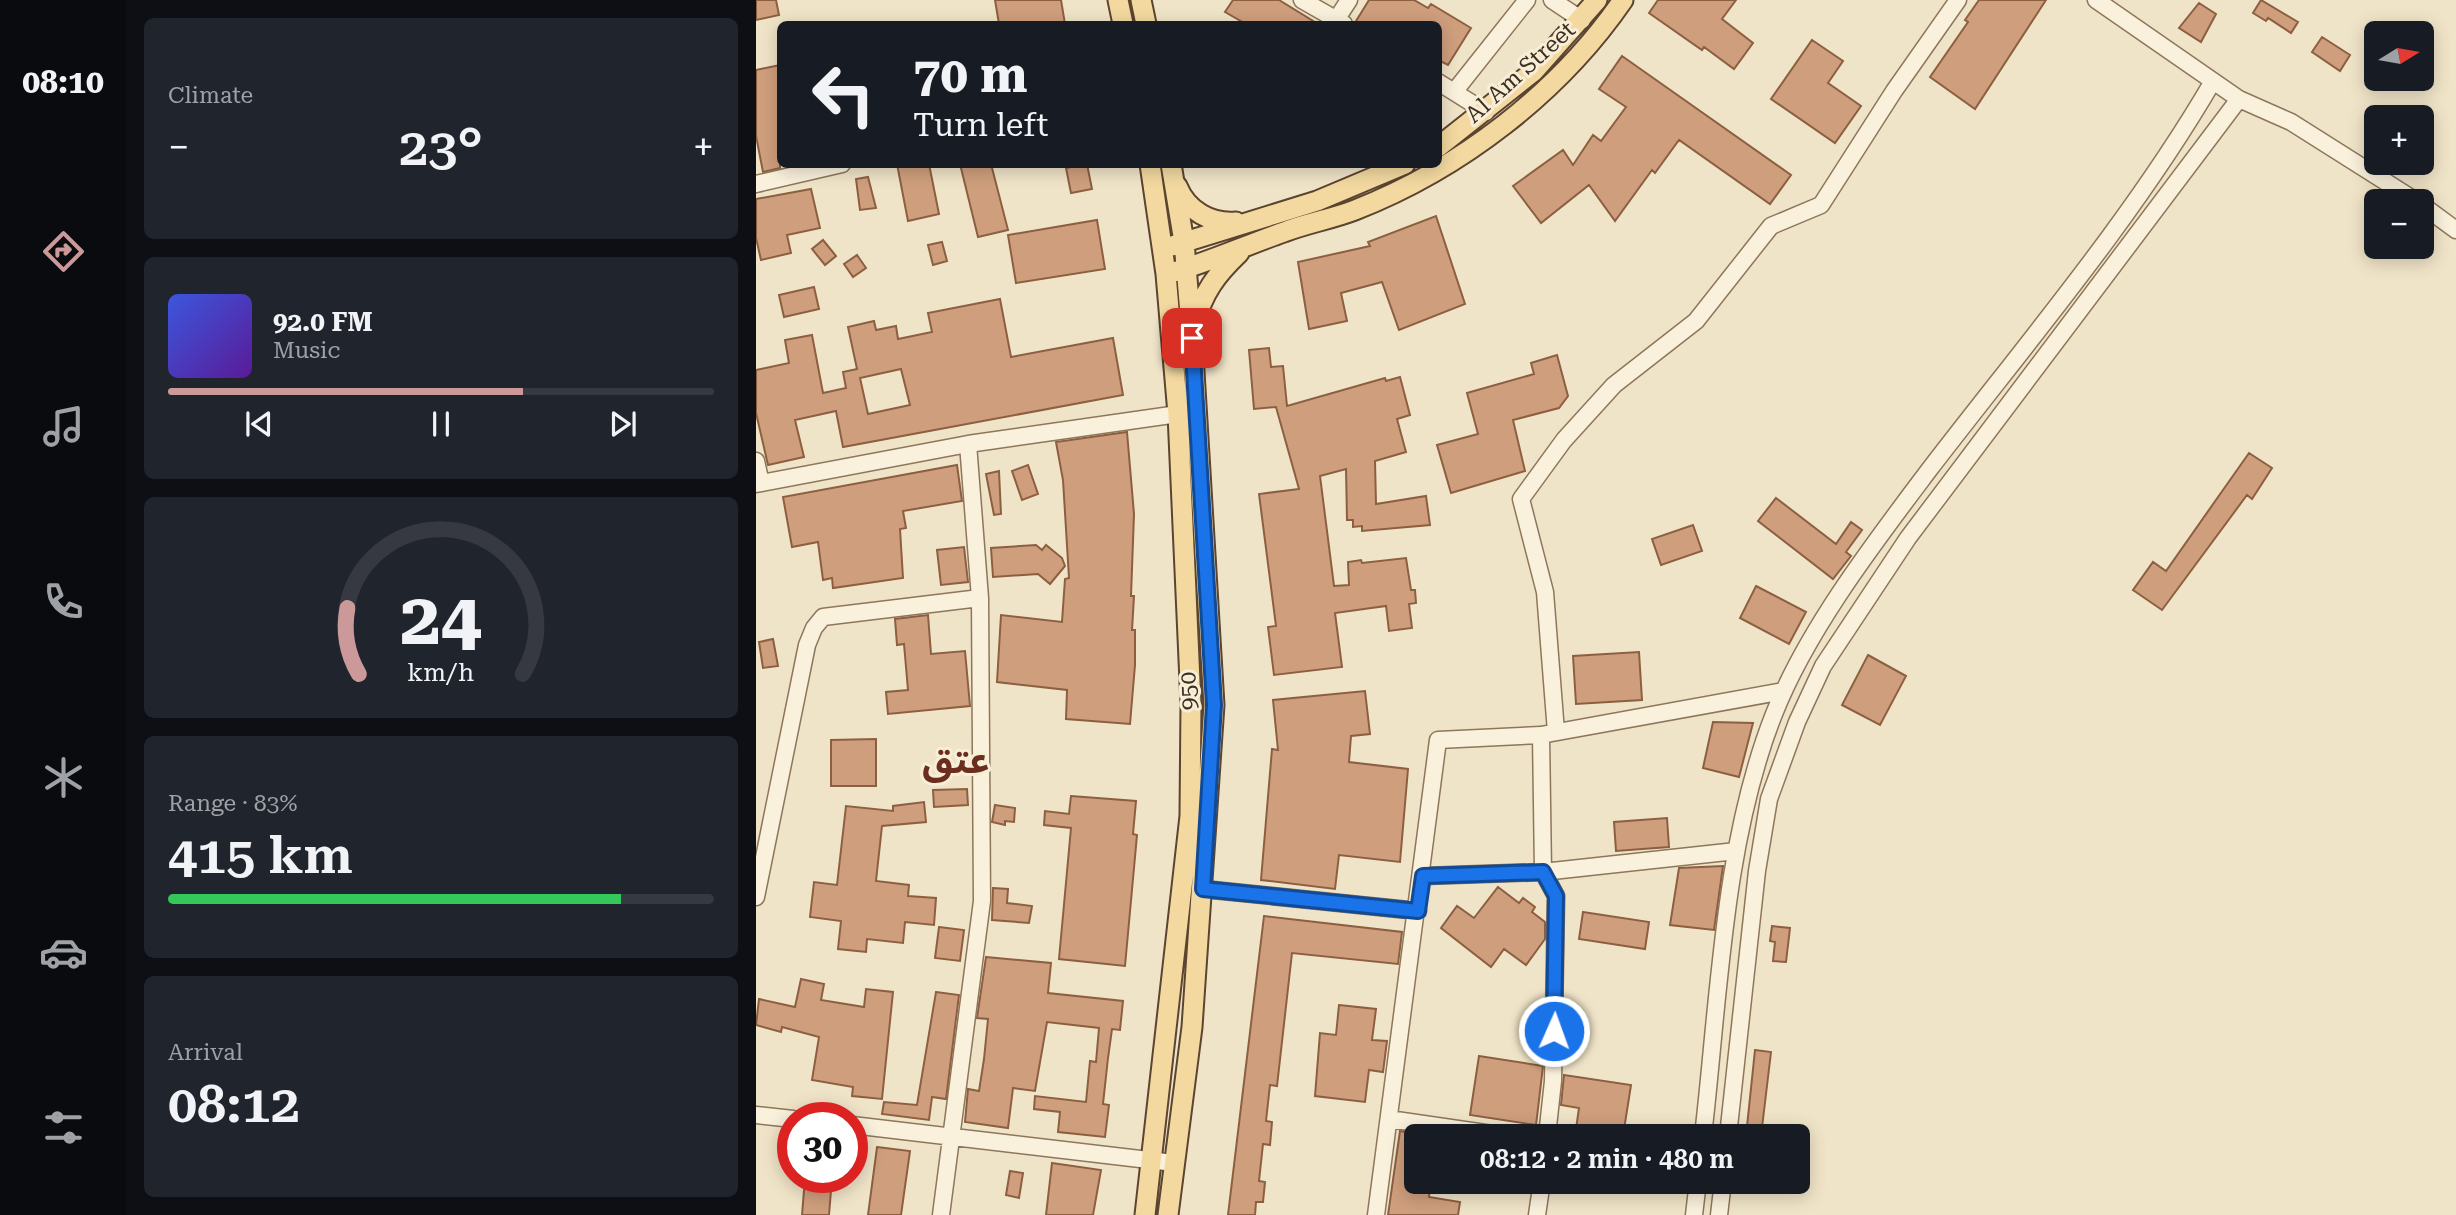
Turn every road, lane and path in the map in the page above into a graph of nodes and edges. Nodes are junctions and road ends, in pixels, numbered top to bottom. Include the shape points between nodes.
1 (1118, 0) edge
2 (1142, 0) edge
3 (1302, 0) edge
4 (1349, 0) edge
5 (1527, 0) edge
6 (1597, 0) edge
7 (1623, 0) edge
8 (1958, 0) edge
9 (2096, 0) edge
10 (1568, 7) edge
11 (1122, 21) edge
12 (1146, 21) edge
13 (1338, 21) edge
14 (1340, 21) edge
15 (2213, 81) junction
16 (1442, 84) edge
17 (1454, 92) junction
18 (2239, 99) junction
19 (1486, 112) junction
20 (1442, 144) edge
21 (1442, 167) edge
22 (825, 168) edge
23 (1151, 168) edge
24 (1172, 168) edge
25 (1395, 168) edge
26 (1440, 168) edge
27 (756, 184) edge
28 (2397, 189) edge
29 (2434, 214) edge
30 (1244, 222) junction
31 (2456, 230) edge
32 (1269, 237) junction
33 (1184, 242) junction
34 (1162, 249) junction
35 (1185, 269) junction
36 (1166, 274) junction
37 (1192, 338) junction
38 (1178, 414) junction
39 (968, 444) junction
40 (756, 461) edge
41 (758, 483) edge
42 (980, 598) junction
43 (1784, 691) junction
44 (1549, 734) junction
45 (1736, 851) junction
46 (1543, 872) junction
47 (1423, 876) junction
48 (1203, 889) junction
49 (756, 897) edge
50 (1418, 911) junction
51 (756, 1115) edge
52 (777, 1117) edge
53 (1389, 1119) junction
54 (1423, 1124) edge
55 (1548, 1124) edge
56 (1704, 1124) edge
57 (1729, 1124) edge
58 (868, 1127) edge
59 (952, 1135) junction
60 (1153, 1161) junction
61 (1174, 1163) junction
62 (1540, 1194) edge
63 (1696, 1194) edge
64 (1721, 1194) edge
65 (941, 1215) edge
66 (1146, 1215) edge
67 (1168, 1215) edge
68 (1376, 1215) edge
69 (1537, 1215) edge
70 (1694, 1215) edge
71 (1719, 1215) edge

1 - 11 main road
2 - 12 main road
3 - 13 street
4 - 14 street
5 - 17 street
6 - 10 main road, Al Am Street
7 - 21 main road, Al Am Street via 1600,33 1555,80
8 - 44 street via 1821,205 1771,226 1696,321 1614,385 1521,499 1545,592
9 - 15 street
10 - 19 main road, Al Am Street via 1534,72
15 - 18 street
15 - 43 street via 2174,149 1892,519 1805,649
16 - 17 street
17 - 19 street
18 - 28 street via 2291,122
18 - 57 street via 1908,538 1823,666 1769,799
19 - 20 main road, Al Am Street
22 - 27 street
23 - 34 main road, 950
24 - 30 main road via 1178,190 1206,218
24 - 33 main road, 950 / 950
25 - 30 main road via 1317,201
26 - 32 main road, Al Am Street via 1353,211
29 - 31 street
30 - 33 main road
32 - 35 main road, Al Am Street
32 - 37 main road via 1239,253 1215,276 1199,306
33 - 34 main road
33 - 35 main road, 950 / 950
34 - 36 main road, 950
35 - 36 main road, Al Am Street
35 - 37 main road, 950 / 950
36 - 38 main road, 950
37 - 48 main road, 950 / 950 via 1214,705
38 - 39 street
38 - 60 main road, 950 via 1191,704 1190,816
39 - 41 street
39 - 42 street
40 - 41 street
42 - 49 street via 823,617 814,628
42 - 59 street via 982,901
43 - 44 street
43 - 45 street via 1746,796
44 - 46 street
44 - 47 street via 1438,740
45 - 46 street
45 - 56 street
46 - 47 street
46 - 55 street via 1556,896
47 - 50 street
48 - 50 street
48 - 61 main road, 950 / 950 via 1192,1027
50 - 53 street
51 - 52 street
53 - 54 street
53 - 68 street
58 - 59 street
59 - 60 street
59 - 65 street
60 - 61 street
60 - 66 main road, 950
61 - 67 main road, 950 / 950
62 - 69 street
63 - 70 street
64 - 71 street

